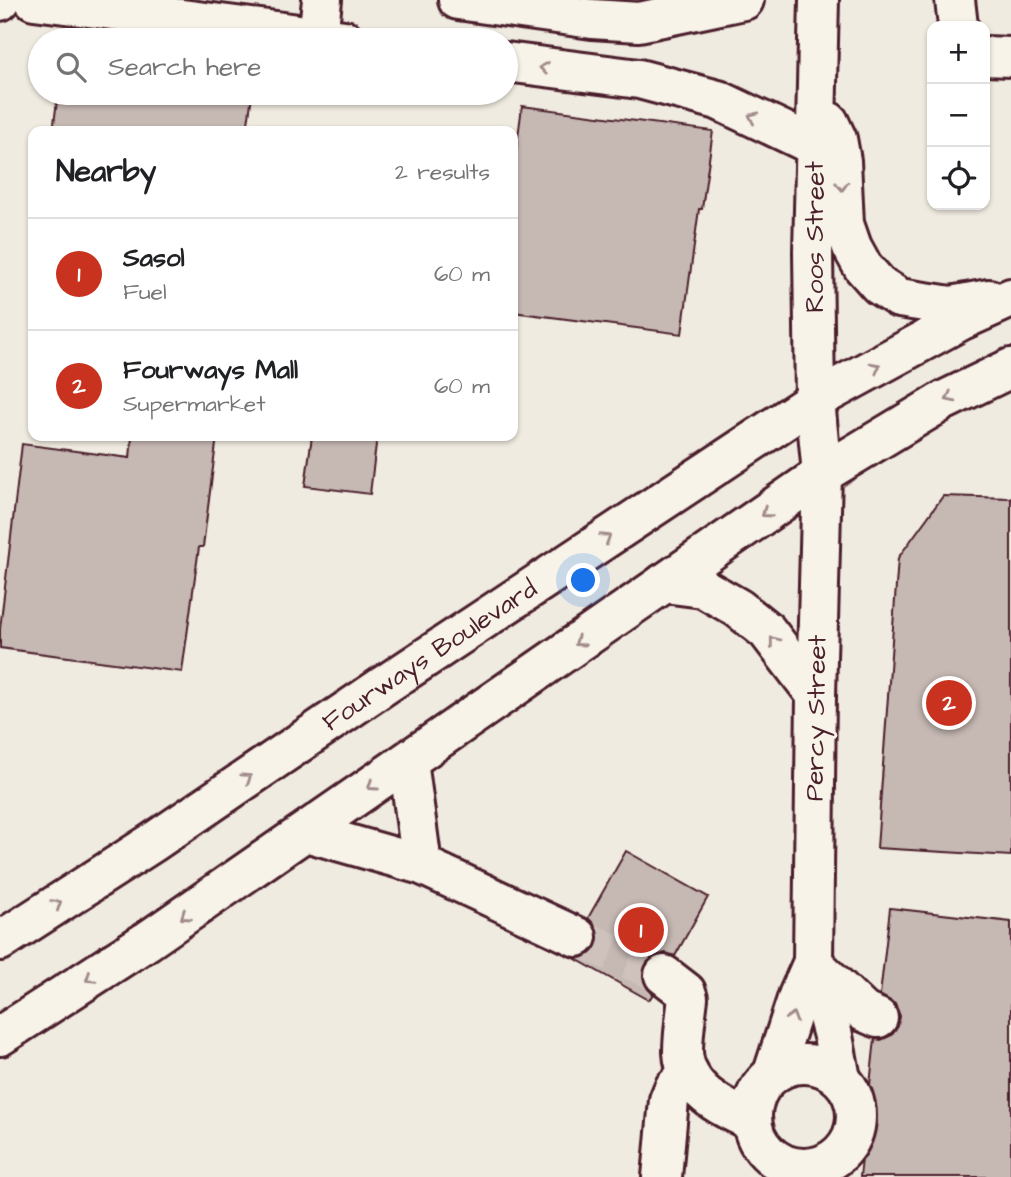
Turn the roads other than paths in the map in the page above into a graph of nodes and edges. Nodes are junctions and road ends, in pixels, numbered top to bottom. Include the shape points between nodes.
1 (34, 0) edge
2 (458, 0) edge
3 (744, 0) edge
4 (819, 0) edge
5 (955, 0) edge
6 (957, 21) edge
7 (639, 22) junction
8 (328, 26) edge
9 (990, 56) edge
10 (1011, 57) edge
11 (518, 64) edge
12 (639, 79) junction
13 (817, 99) junction
14 (815, 146) junction
15 (1011, 297) edge
16 (1011, 368) edge
17 (816, 400) junction
18 (822, 474) junction
19 (664, 583) junction
20 (816, 695) junction
21 (408, 761) junction
22 (306, 832) junction
23 (422, 865) junction
24 (577, 937) tunnel mouth
25 (0, 941) edge
26 (813, 962) junction
27 (664, 975) tunnel mouth
28 (878, 1018) dead end
29 (0, 1036) edge
30 (689, 1073) junction
31 (773, 1073) junction
32 (841, 1079) junction
33 (777, 1159) edge
34 (847, 1161) edge
35 (662, 1177) edge

1 - 8 street
2 - 7 street
3 - 7 street
4 - 13 street, Roos Street
5 - 6 street
7 - 12 street
9 - 10 street
12 -> 11 street
14 -> 12 street via 718,100
13 - 14 street, Roos Street
13 -> 15 street via 837,139 844,224 863,267 878,285 899,298 951,306
14 - 17 street, Roos Street
17 -> 15 street, Fourways Boulevard
16 -> 18 street via 943,401
17 - 18 street, Roos Street
25 -> 17 street, Fourways Boulevard
18 -> 19 street
18 - 20 street, Percy Street
20 -> 19 street via 767,631 738,608 703,588
19 -> 21 street
20 - 26 street, Percy Street
21 -> 22 street
21 - 23 street
22 - 23 street
22 -> 29 street via 148,942
23 - 24 street
26 - 28 street via 863,1012
31 -> 26 street, Percy Street
26 - 32 street, Percy Street
27 - 30 street via 688,998 683,1054
30 - 33 street via 703,1094
30 - 35 street via 668,1100
31 - 32 street via 808,1064 826,1068
31 - 33 street, Percy Street via 753,1103
32 - 34 street, Percy Street via 852,1093 857,1111
33 - 34 street, Percy Street via 819,1166 835,1158

